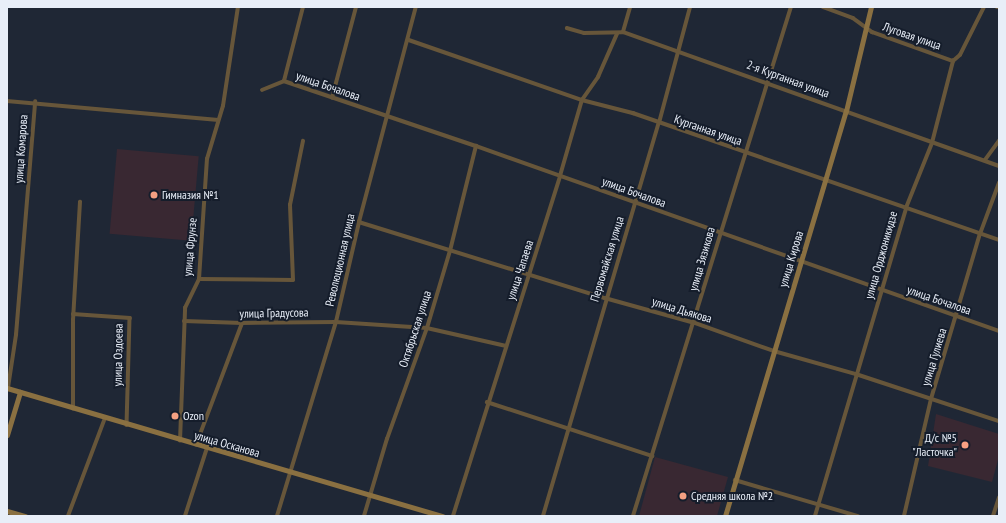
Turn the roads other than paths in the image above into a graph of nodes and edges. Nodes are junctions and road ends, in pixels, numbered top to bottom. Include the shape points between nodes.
1 (238, 7) edge
2 (303, 7) edge
3 (356, 7) edge
4 (416, 7) edge
5 (630, 7) edge
6 (690, 7) edge
7 (791, 7) edge
8 (823, 7) edge
9 (871, 7) edge
10 (984, 7) edge
11 (866, 26) junction
12 (567, 28) dead end
13 (623, 32) junction
14 (617, 34) junction
15 (409, 40) junction
16 (677, 49) junction
17 (953, 61) junction
18 (284, 82) junction
19 (766, 83) junction
20 (262, 90) dead end
21 (332, 98) junction
22 (7, 100) edge
23 (582, 100) junction
24 (35, 102) junction
25 (846, 111) junction
26 (388, 116) junction
27 (218, 120) junction
28 (658, 123) junction
29 (303, 141) dead end
30 (999, 141) edge
31 (932, 143) junction
32 (476, 146) junction
33 (745, 153) junction
34 (985, 160) junction
35 (999, 166) edge
36 (560, 176) junction
37 (826, 180) junction
38 (999, 183) edge
39 (80, 202) dead end
40 (634, 203) junction
41 (906, 208) junction
42 (359, 222) junction
43 (720, 233) junction
44 (980, 234) junction
45 (999, 240) edge
46 (450, 251) junction
47 (801, 262) junction
48 (529, 274) junction
49 (199, 279) junction
50 (881, 291) junction
51 (605, 298) junction
52 (73, 314) junction
53 (956, 317) junction
54 (184, 321) junction
55 (336, 322) junction
56 (695, 323) junction
57 (242, 324) junction
58 (427, 328) junction
59 (999, 331) edge
60 (506, 346) junction
61 (774, 351) junction
62 (856, 374) junction
63 (8, 388) edge
64 (20, 392) junction
65 (932, 399) junction
66 (488, 402) junction
67 (73, 409) junction
68 (105, 418) junction
69 (999, 421) edge
70 (127, 425) junction
71 (568, 427) junction
72 (7, 435) edge
73 (180, 441) junction
74 (196, 445) junction
75 (207, 448) junction
76 (652, 456) junction
77 (291, 472) junction
78 (735, 480) junction
79 (371, 495) junction
80 (999, 498) edge
81 (818, 505) junction
82 (7, 511) edge
83 (25, 516) edge
84 (68, 516) edge
85 (185, 516) edge
86 (277, 516) edge
87 (364, 516) edge
88 (443, 516) edge
89 (452, 516) edge
90 (543, 516) edge
91 (633, 516) edge
92 (725, 516) edge
93 (815, 516) edge
94 (858, 516) edge
95 (904, 516) edge
96 (993, 516) edge

1 - 27 street, улица Фрунзе via 223,106
2 - 18 street
3 - 21 street
4 - 15 street, Революционная улица
5 - 13 street
6 - 16 street, Первомайская улица
7 - 19 street, улица Зязикова
8 - 11 street, Луговая улица
9 - 11 street, улица Кирова
10 - 17 street, улица Орджоникидзе via 960,55
11 - 17 street, Луговая улица via 872,32
11 - 25 street, улица Кирова
12 - 14 street via 584,33
13 - 14 street
13 - 16 street, 2-я Курганная улица
14 - 23 street, улица Чапаева via 598,77
15 - 23 street, Курганная улица
15 - 26 street, Революционная улица
16 - 19 street, 2-я Курганная улица
16 - 28 street, Первомайская улица
17 - 31 street, улица Орджоникидзе
18 - 20 street, улица Бочалова
18 - 21 street, улица Бочалова
19 - 25 street, 2-я Курганная улица
19 - 33 street, улица Зязикова
21 - 26 street, улица Бочалова
22 - 24 street
23 - 28 street, Курганная улица via 633,113
23 - 36 street, улица Чапаева
24 - 27 street
24 - 63 street, улица Комарова via 16,334
25 - 31 street, 2-я Курганная улица
25 - 37 street, улица Кирова
26 - 32 street, улица Бочалова
26 - 42 street, Революционная улица
27 - 49 street, улица Фрунзе via 207,159
28 - 33 street, Курганная улица
28 - 40 street, Первомайская улица
29 - 49 street via 290,205 293,280
30 - 34 street
31 - 34 street, 2-я Курганная улица
31 - 41 street, улица Орджоникидзе
32 - 36 street, улица Бочалова
32 - 46 street, Октябрьская улица
33 - 37 street, Курганная улица
33 - 43 street, улица Зязикова
34 - 35 street, 2-я Курганная улица
36 - 40 street, улица Бочалова
36 - 48 street, улица Чапаева
37 - 41 street, Курганная улица
37 - 47 street, улица Кирова
38 - 44 street, улица Гулиева
39 - 52 street
40 - 43 street, улица Бочалова
40 - 51 street, Первомайская улица
41 - 44 street, Курганная улица
41 - 50 street, улица Орджоникидзе
42 - 46 street, улица Дьякова
42 - 55 street, Революционная улица
43 - 47 street, улица Бочалова
43 - 56 street, улица Зязикова
44 - 45 street, Курганная улица
44 - 53 street, улица Гулиева
46 - 48 street, улица Дьякова
46 - 58 street, Октябрьская улица
47 - 50 street, улица Бочалова
47 - 61 street, улица Кирова
48 - 51 street, улица Дьякова
48 - 60 street, улица Чапаева
49 - 54 street, улица Фрунзе via 185,308
50 - 53 street, улица Бочалова
50 - 62 street, улица Орджоникидзе
51 - 56 street, улица Дьякова
51 - 71 street, Первомайская улица
52 - 67 street
52 - 70 street, улица Оздоева via 130,318
53 - 59 street, улица Бочалова
53 - 65 street, улица Гулиева
54 - 57 street, улица Градусова
54 - 73 street, улица Фрунзе
55 - 57 street, улица Градусова
55 - 58 street, улица Градусова
55 - 77 street, Революционная улица
56 - 61 street, улица Дьякова
56 - 76 street, улица Зязикова
57 - 74 street
58 - 60 street, улица Градусова
58 - 79 street, Октябрьская улица via 387,439
60 - 66 street, улица Чапаева
61 - 62 street, улица Дьякова
61 - 78 street, улица Кирова
62 - 65 street, улица Дьякова
62 - 81 street, улица Орджоникидзе
63 - 64 street, улица Осканова
64 - 67 street, улица Осканова
64 - 72 street
65 - 69 street, улица Дьякова
65 - 95 street, улица Гулиева
66 - 71 street
66 - 89 street, улица Чапаева
67 - 68 street, улица Осканова
68 - 70 street, улица Осканова
68 - 84 street
70 - 73 street, улица Осканова
71 - 76 street
71 - 90 street, Первомайская улица
73 - 74 street, улица Осканова
74 - 75 street, улица Осканова
75 - 77 street, улица Осканова
75 - 85 street
76 - 91 street, улица Зязикова
77 - 79 street, улица Осканова
77 - 86 street, Революционная улица
78 - 81 street
78 - 92 street, улица Кирова
79 - 87 street, Октябрьская улица
79 - 88 street, улица Осканова
80 - 96 street
81 - 93 street, улица Орджоникидзе
81 - 94 street
82 - 83 street

